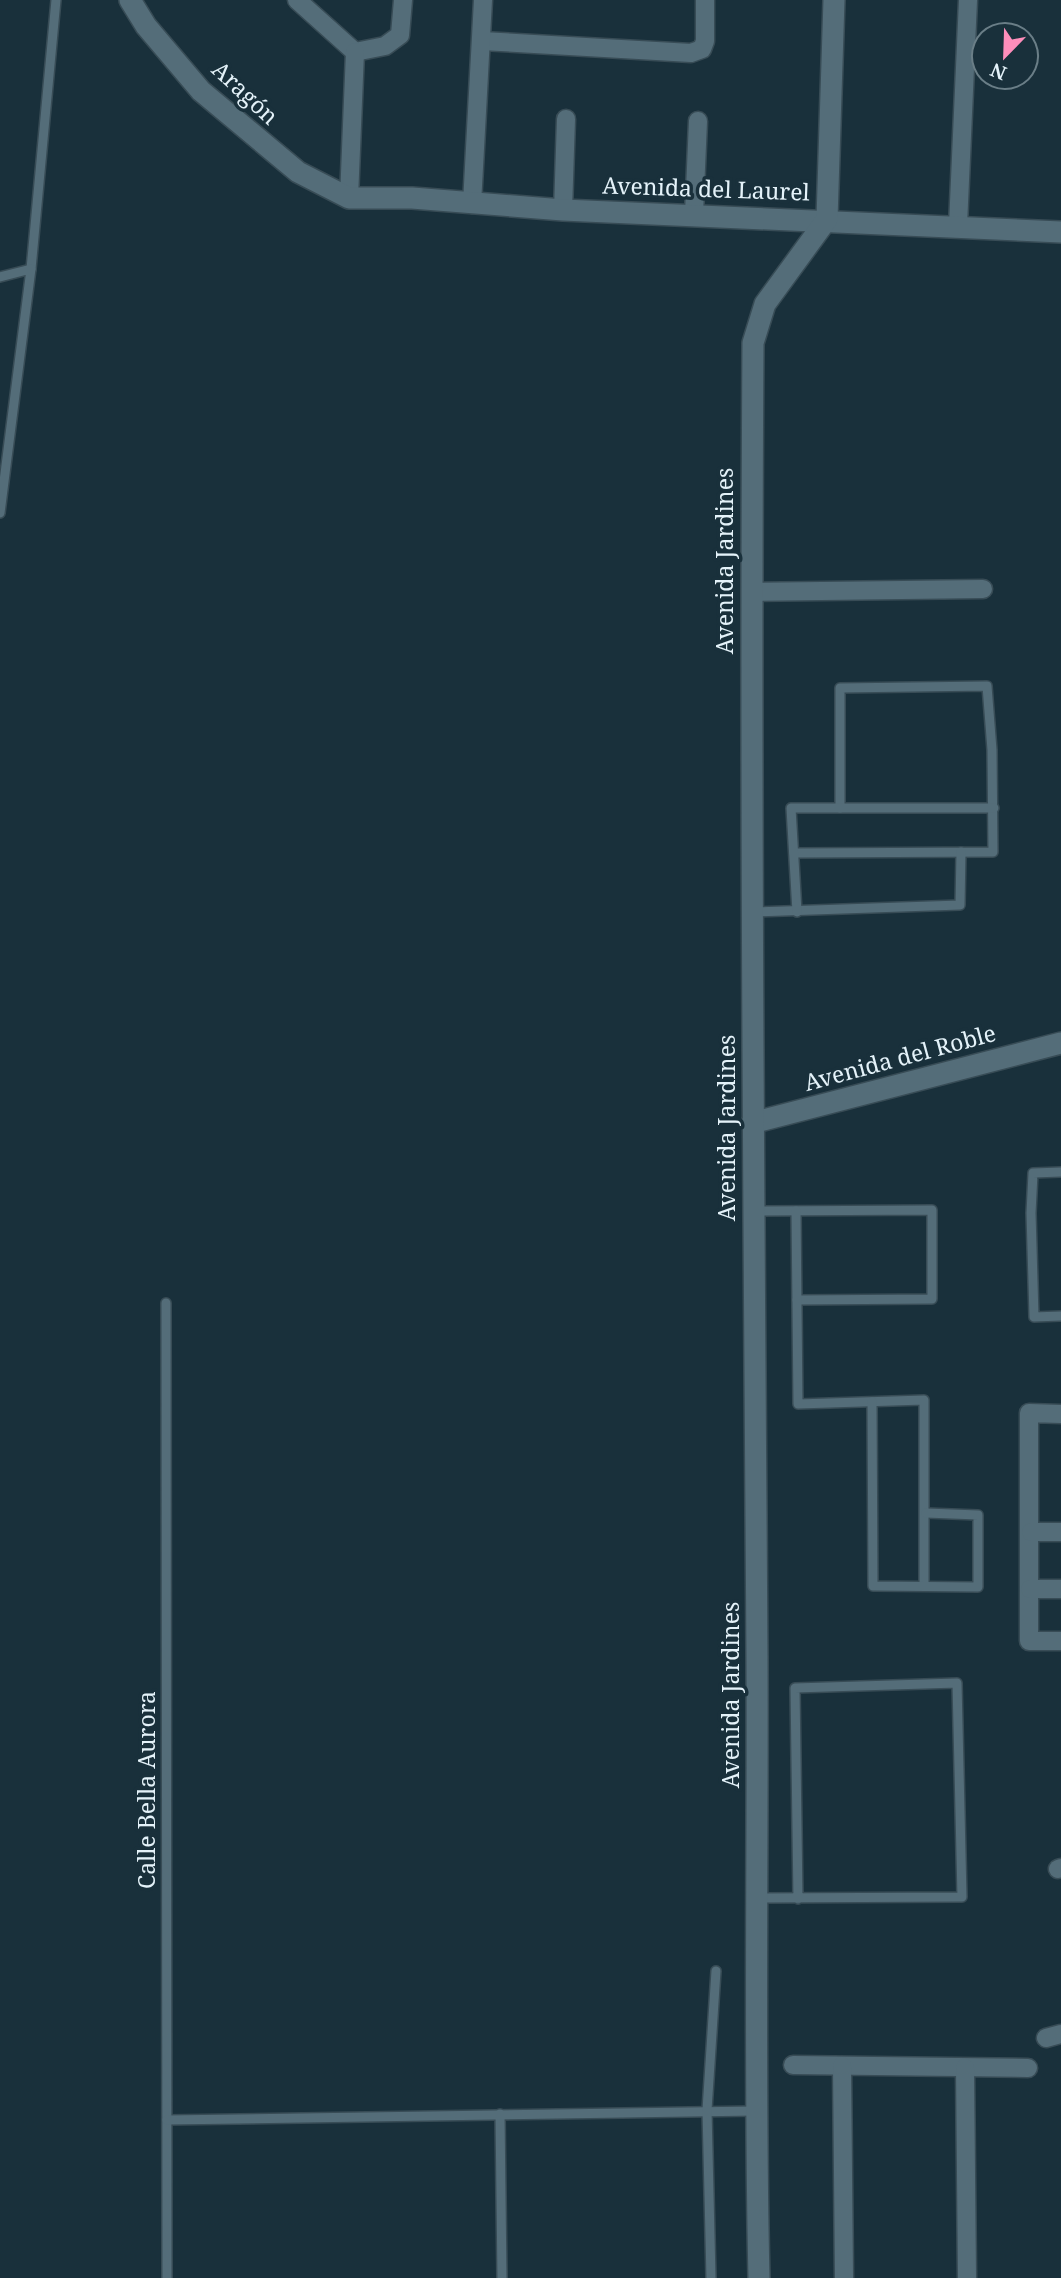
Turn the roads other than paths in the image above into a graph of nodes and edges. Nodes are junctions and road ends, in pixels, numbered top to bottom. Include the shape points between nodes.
1 (56, 0) edge
2 (130, 0) edge
3 (297, 0) edge
4 (402, 0) edge
5 (483, 0) edge
6 (705, 0) edge
7 (834, 0) edge
8 (968, 0) edge
9 (482, 41) junction
10 (355, 52) junction
11 (566, 119) dead end
12 (698, 121) dead end
13 (349, 198) junction
14 (472, 204) junction
15 (563, 210) junction
16 (694, 214) junction
17 (827, 219) junction
18 (958, 225) junction
19 (1061, 232) edge
20 (31, 269) junction
21 (0, 278) edge
22 (0, 513) edge
23 (982, 589) dead end
24 (751, 592) junction
25 (840, 808) junction
26 (994, 808) junction
27 (794, 852) junction
28 (961, 852) junction
29 (752, 912) junction
30 (797, 912) junction
31 (1061, 1043) edge
32 (752, 1123) junction
33 (1061, 1172) edge
34 (754, 1211) junction
35 (796, 1211) junction
36 (797, 1300) junction
37 (166, 1303) dead end
38 (1061, 1316) edge
39 (872, 1402) junction
40 (1061, 1414) edge
41 (926, 1513) junction
42 (1031, 1532) junction
43 (1061, 1532) edge
44 (924, 1586) junction
45 (1030, 1589) junction
46 (1061, 1589) edge
47 (1061, 1641) edge
48 (759, 1898) junction
49 (798, 1899) junction
50 (716, 1971) dead end
51 (793, 2066) dead end
52 (842, 2066) junction
53 (965, 2068) junction
54 (1028, 2068) dead end
55 (707, 2110) junction
56 (755, 2111) junction
57 (500, 2115) junction
58 (167, 2120) junction
59 (167, 2278) edge
60 (502, 2278) edge
61 (711, 2278) edge
62 (759, 2278) edge
63 (844, 2278) edge
64 (967, 2278) edge

1 - 20 lane
2 - 13 street, Aragón via 201,91 298,172
3 - 10 street
4 - 10 street via 400,35 385,46
5 - 9 street
6 - 9 street via 705,41 702,49 691,53
7 - 17 street
8 - 18 street
9 - 14 street
10 - 13 street
11 - 15 street
12 - 16 street
13 - 14 street, Avenida del Laurel
14 - 15 street, Avenida del Laurel
15 - 16 street, Avenida del Laurel
16 - 17 street, Avenida del Laurel
17 - 18 street, Avenida del Laurel
17 - 24 street, Avenida Jardines via 765,304 753,343
18 - 19 street, Avenida del Laurel
20 - 21 lane
20 - 22 lane
23 - 24 street
24 - 29 street, Avenida Jardines
25 - 26 lane
25 - 26 lane via 839,688 987,686
25 - 27 lane via 791,808
26 - 28 lane via 993,852
27 - 28 lane
27 - 30 lane
28 - 30 lane via 960,905
29 - 30 lane
29 - 32 street, Avenida Jardines
31 - 32 street, Avenida del Roble
32 - 34 street, Avenida Jardines
33 - 38 lane via 1033,1173 1031,1213 1034,1317
34 - 35 lane
34 - 48 street, Avenida Jardines
35 - 36 lane
35 - 36 lane via 932,1210 932,1299
36 - 39 lane via 798,1404
37 - 58 lane, Calle Bella Aurora
39 - 41 lane via 923,1401
39 - 44 lane via 873,1586
40 - 42 street via 1029,1413
41 - 44 lane
41 - 44 lane via 978,1515 978,1587
42 - 43 street
42 - 45 street
45 - 46 street
45 - 47 street via 1029,1641
48 - 49 lane
48 - 56 street, Avenida Jardines
49 - 49 lane via 962,1897 957,1683 794,1688
50 - 55 lane
51 - 52 street
52 - 53 street
52 - 63 street
53 - 54 street
53 - 64 street
55 - 56 lane
55 - 57 lane
55 - 61 lane
56 - 62 street, Avenida Jardines
57 - 58 lane
57 - 60 lane
58 - 59 lane, Calle Bella Aurora

